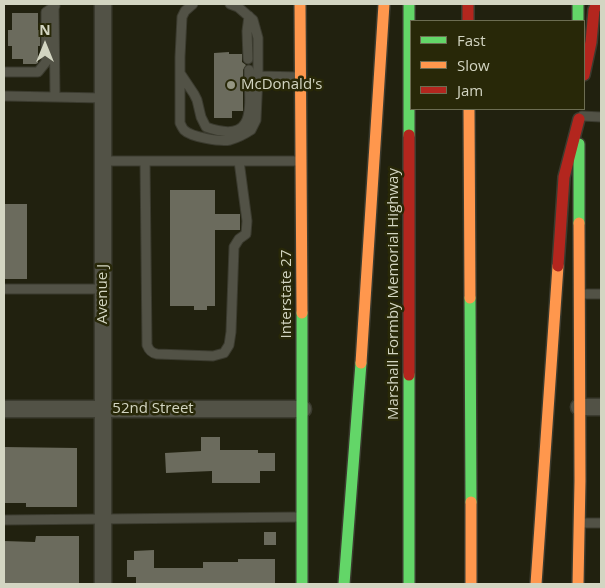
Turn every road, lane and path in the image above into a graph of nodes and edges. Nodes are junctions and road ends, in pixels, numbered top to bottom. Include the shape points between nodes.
1 (103, 4) edge
2 (193, 4) edge
3 (230, 4) edge
4 (300, 4) edge
5 (384, 4) edge
6 (409, 4) edge
7 (468, 4) edge
8 (578, 4) edge
9 (597, 4) edge
10 (54, 5) edge
11 (290, 15) dead end
12 (248, 16) junction
13 (468, 20) edge
14 (578, 20) edge
15 (248, 59) dead end
16 (301, 63) junction
17 (588, 68) edge
18 (249, 70) dead end
19 (4, 72) edge
20 (180, 73) junction
21 (258, 76) junction
22 (301, 77) junction
23 (4, 96) edge
24 (55, 97) junction
25 (103, 98) junction
26 (469, 110) edge
27 (579, 115) edge
28 (601, 117) edge
29 (103, 161) junction
30 (145, 161) junction
31 (239, 161) junction
32 (302, 161) junction
33 (4, 289) edge
34 (103, 289) junction
35 (579, 294) junction
36 (601, 294) edge
37 (579, 407) junction
38 (601, 407) edge
39 (4, 409) edge
40 (104, 409) junction
41 (303, 409) junction
42 (302, 517) junction
43 (104, 519) junction
44 (4, 520) edge
45 (579, 523) junction
46 (601, 523) edge
47 (104, 584) edge
48 (302, 584) edge
49 (344, 584) edge
50 (408, 584) edge
51 (471, 584) edge
52 (536, 584) edge
53 (578, 584) edge

1 - 25 street, Avenue J
2 - 20 lane via 182,17
3 - 12 lane
4 - 16 main road, Interstate 27
5 - 49 main road
6 - 50 main road, Marshall Formby Memorial Highway
7 - 13 main road
8 - 14 main road
9 - 17 main road
10 - 19 lane via 46,12 46,62 38,72
10 - 24 lane
11 - 16 main road
12 - 15 lane
12 - 21 lane via 253,20 258,38
16 - 22 main road, Interstate 27
18 - 20 lane via 247,122 232,131 206,127 197,100
20 - 21 lane via 180,123 183,130 217,141 230,140 251,130 256,120
21 - 22 lane
22 - 32 main road, Interstate 27
23 - 24 lane
24 - 25 lane
25 - 29 street, Avenue J
26 - 51 main road
27 - 28 lane
27 - 35 main road
27 - 52 main road via 564,177
29 - 30 lane
29 - 34 street, Avenue J
30 - 31 lane
30 - 31 lane via 148,349 156,354 213,356 224,353 229,345 234,246 246,234 247,228
31 - 32 lane
32 - 41 main road, Interstate 27
33 - 34 lane
34 - 40 street, Avenue J
35 - 36 lane
35 - 37 main road
37 - 38 street
37 - 45 main road
39 - 40 street, 52nd Street
40 - 41 street, 52nd Street
40 - 43 street, Avenue J
41 - 42 main road, Interstate 27
42 - 43 lane
42 - 48 main road, Interstate 27
43 - 44 lane
43 - 47 street, Avenue J
45 - 46 lane
45 - 53 main road

